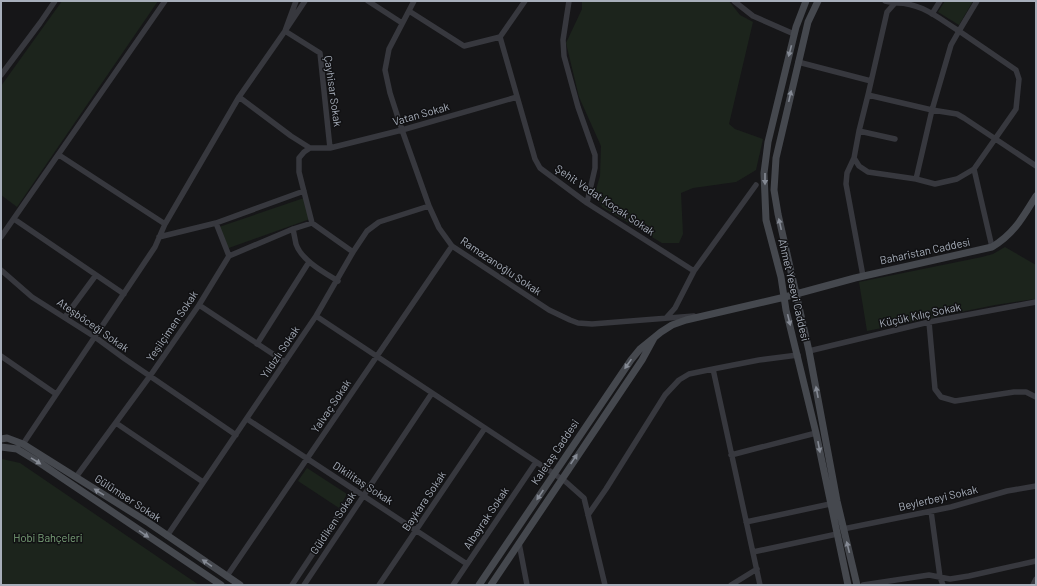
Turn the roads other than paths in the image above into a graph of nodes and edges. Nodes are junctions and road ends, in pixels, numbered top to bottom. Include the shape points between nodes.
1 (55, 1) edge
2 (165, 1) edge
3 (296, 1) edge
4 (305, 1) edge
5 (368, 1) edge
6 (414, 1) edge
7 (525, 1) edge
8 (569, 1) edge
9 (734, 1) edge
10 (806, 1) edge
11 (818, 1) edge
12 (885, 1) edge
13 (940, 1) edge
14 (977, 1) edge
15 (895, 3) junction
16 (409, 11) junction
17 (932, 14) junction
18 (402, 23) junction
19 (285, 31) junction
20 (958, 31) junction
21 (794, 34) junction
22 (500, 37) junction
23 (798, 62) junction
24 (1, 75) edge
25 (871, 81) junction
26 (868, 95) junction
27 (517, 96) junction
28 (239, 97) junction
29 (932, 110) junction
30 (402, 130) junction
31 (859, 131) junction
32 (995, 138) junction
33 (895, 139) dead end
34 (310, 148) junction
35 (330, 148) junction
36 (59, 154) junction
37 (854, 158) junction
38 (1036, 166) edge
39 (974, 169) junction
40 (916, 179) junction
41 (756, 185) dead end
42 (304, 191) junction
43 (1036, 196) edge
44 (587, 203) junction
45 (429, 206) junction
46 (14, 219) junction
47 (312, 222) junction
48 (216, 223) junction
49 (165, 224) junction
50 (293, 229) junction
51 (1, 237) edge
52 (160, 237) junction
53 (452, 246) junction
54 (992, 247) junction
55 (353, 252) junction
56 (229, 256) junction
57 (310, 262) junction
58 (1, 270) edge
59 (694, 271) junction
60 (96, 275) junction
61 (863, 276) junction
62 (338, 280) junction
63 (796, 293) junction
64 (124, 294) junction
65 (784, 296) junction
66 (1036, 302) edge
67 (199, 305) junction
68 (703, 315) junction
69 (316, 316) junction
70 (65, 317) junction
71 (666, 318) junction
72 (929, 322) junction
73 (655, 336) junction
74 (95, 337) junction
75 (257, 344) junction
76 (809, 351) junction
77 (798, 355) junction
78 (1, 356) edge
79 (377, 356) junction
80 (285, 362) junction
81 (713, 369) junction
82 (150, 376) junction
83 (432, 393) junction
84 (56, 394) junction
85 (1036, 397) edge
86 (247, 419) junction
87 (116, 422) junction
88 (485, 428) junction
89 (816, 433) junction
90 (236, 435) junction
91 (1, 439) edge
92 (23, 444) junction
93 (1, 447) edge
94 (731, 455) junction
95 (307, 459) junction
96 (536, 462) junction
97 (554, 474) junction
98 (76, 477) junction
99 (561, 479) junction
100 (203, 482) junction
101 (1036, 486) edge
102 (355, 490) junction
103 (364, 496) junction
104 (830, 504) junction
105 (930, 511) junction
106 (588, 515) junction
107 (746, 522) junction
108 (843, 529) junction
109 (416, 530) junction
110 (837, 534) junction
111 (167, 536) junction
112 (519, 543) junction
113 (753, 552) junction
114 (1036, 561) edge
115 (467, 564) junction
116 (756, 568) junction
117 (227, 576) junction
118 (940, 577) junction
119 (1036, 579) edge
120 (221, 585) edge
121 (240, 585) edge
122 (292, 585) edge
123 (304, 585) edge
124 (379, 585) edge
125 (453, 585) edge
126 (479, 585) edge
127 (490, 585) edge
128 (527, 585) edge
129 (605, 585) edge
130 (731, 585) edge
131 (760, 585) edge
132 (848, 585) edge
133 (857, 585) edge
134 (863, 585) edge
135 (943, 585) edge
136 (1033, 585) edge

1 - 24 street
2 - 36 street
3 - 19 street
4 - 19 street
5 - 18 street
6 - 16 street, Ramazanoğlu Sokak
7 - 22 street
8 - 44 street via 563,40 564,56 595,155 595,168
9 - 21 street via 753,16
10 - 21 street, Ahmet Yesevi Caddesi
11 - 23 street, Ahmet Yesevi Caddesi via 808,22
12 - 15 street
13 - 17 street
14 - 20 street
15 - 17 street via 906,3
15 - 25 street via 887,12
16 - 18 street, Ramazanoğlu Sokak
16 - 22 street via 464,46
17 - 20 street
18 - 30 street, Ramazanoğlu Sokak via 389,49 385,70
19 - 28 street
19 - 35 street, Çayhisar Sokak via 320,53
20 - 29 street via 951,45
20 - 32 street via 1016,70 1020,79 1016,109
21 -> 65 street, Ahmet Yesevi Caddesi via 768,142 764,173 766,220
22 - 27 street, Şehit Vedat Koçak Sokak
23 - 25 street
63 -> 23 street, Ahmet Yesevi Caddesi via 774,190 776,158
25 - 26 street
26 - 29 street
26 - 31 street
27 - 30 street, Vatan Sokak
27 - 44 street, Şehit Vedat Koçak Sokak via 535,159 540,168
28 - 34 street
28 - 49 street
29 - 32 street via 957,114
29 - 40 street
30 - 35 street, Vatan Sokak
30 - 45 street, Ramazanoğlu Sokak
31 - 33 street
31 - 37 street
32 - 38 street
32 - 39 street
34 - 35 street, Vatan Sokak
34 - 42 street via 299,158 299,172
36 - 46 street
36 - 49 street
37 - 40 street via 859,166 868,172
37 - 61 street via 847,173 846,184
39 - 40 street via 957,179 935,184
39 - 54 street
41 - 59 street
42 - 47 street
42 - 48 street
43 - 54 street, Baharistan Caddesi via 1008,236
44 - 59 street, Şehit Vedat Koçak Sokak
45 - 53 street, Ramazanoğlu Sokak via 439,228
45 - 55 street, Yıldızlı Sokak via 372,226
46 - 51 street
46 - 60 street
47 - 50 street
47 - 55 street
48 - 52 street
48 - 56 street
49 - 52 street
50 - 56 street
50 - 57 street via 296,246
52 - 64 street
53 - 71 street, Ramazanoğlu Sokak via 549,310 578,323
53 - 79 street, Yalvaç Sokak
54 - 61 street, Baharistan Caddesi
55 - 62 street, Yıldızlı Sokak
56 - 67 street, Yeşilçimen Sokak
57 - 62 street
57 - 75 street
58 - 70 street, Ateşböceği Sokak via 32,297
59 - 71 street via 675,308
60 - 64 street
60 - 70 street
61 - 63 street, Baharistan Caddesi
62 - 69 street, Yıldızlı Sokak
63 - 65 street, Kaletaş Caddesi
63 - 76 street, Ahmet Yesevi Caddesi
64 - 74 street
65 - 68 street, Kaletaş Caddesi
65 -> 77 street, Ahmet Yesevi Caddesi
66 - 72 street, Küçük Kılıç Sokak
67 - 75 street
67 - 82 street, Yeşilçimen Sokak
68 - 71 street, Ramazanoğlu Sokak
68 - 73 street, Kaletaş Caddesi via 672,325
69 - 79 street
69 - 80 street, Yıldızlı Sokak
70 - 74 street, Ateşböceği Sokak
72 - 76 street, Küçük Kılıç Sokak
72 - 85 street via 935,389 941,397 955,401 1026,392
73 -> 97 street, Kaletaş Caddesi via 635,354
99 -> 73 street, Kaletaş Caddesi via 642,360
74 - 82 street, Ateşböceği Sokak
74 - 84 street
75 - 80 street
108 -> 76 street, Ahmet Yesevi Caddesi
77 - 81 street
77 - 89 street, Ahmet Yesevi Caddesi
78 - 84 street
79 - 83 street
79 - 95 street, Yalvaç Sokak
80 - 86 street, Yıldızlı Sokak
81 - 94 street
81 - 106 street via 689,374 679,380 665,395
82 - 87 street, Yeşilçimen Sokak
82 - 90 street, Ateşböceği Sokak
83 - 88 street
83 - 103 street, Güldiken Sokak
84 - 92 street
86 - 90 street, Yıldızlı Sokak
86 - 95 street, Dikilitaş Sokak
87 - 98 street, Yeşilçimen Sokak
87 - 100 street
88 - 96 street
88 - 109 street, Baykara Sokak
89 - 94 street
89 -> 104 street, Ahmet Yesevi Caddesi
90 - 100 street, Yıldızlı Sokak
91 - 92 street, Gülümser Sokak via 7,438
92 - 98 street, Gülümser Sokak
93 -> 120 street via 17,449 40,463
94 - 107 street
95 - 102 street, Dikilitaş Sokak
95 - 117 street, Yalvaç Sokak
96 - 97 street
96 - 115 street, Albayrak Sokak
97 - 99 street
97 -> 126 street, Kaletaş Caddesi
111 -> 98 street, Gülümser Sokak
99 - 106 street via 584,498
99 - 112 street, Kaletaş Caddesi
100 - 111 street, Yıldızlı Sokak
101 - 105 street, Beylerbeyi Sokak
102 - 103 street, Dikilitaş Sokak
102 - 122 street
103 - 109 street, Dikilitaş Sokak
103 - 123 street, Güldiken Sokak
104 - 107 street
104 - 110 street, Ahmet Yesevi Caddesi
105 - 108 street, Beylerbeyi Sokak
105 - 118 street
106 - 129 street
107 - 113 street
133 -> 108 street, Ahmet Yesevi Caddesi
109 - 115 street, Dikilitaş Sokak
109 - 124 street, Baykara Sokak
110 - 113 street
110 - 132 street, Ahmet Yesevi Caddesi
117 -> 111 street, Gülümser Sokak
112 - 127 street, Kaletaş Caddesi
112 - 128 street
113 - 116 street
114 - 118 street via 968,576 950,579
115 - 125 street, Albayrak Sokak
116 - 130 street
116 - 131 street
117 - 121 street, Gülümser Sokak
118 - 134 street via 929,575
118 - 135 street
119 - 136 street

